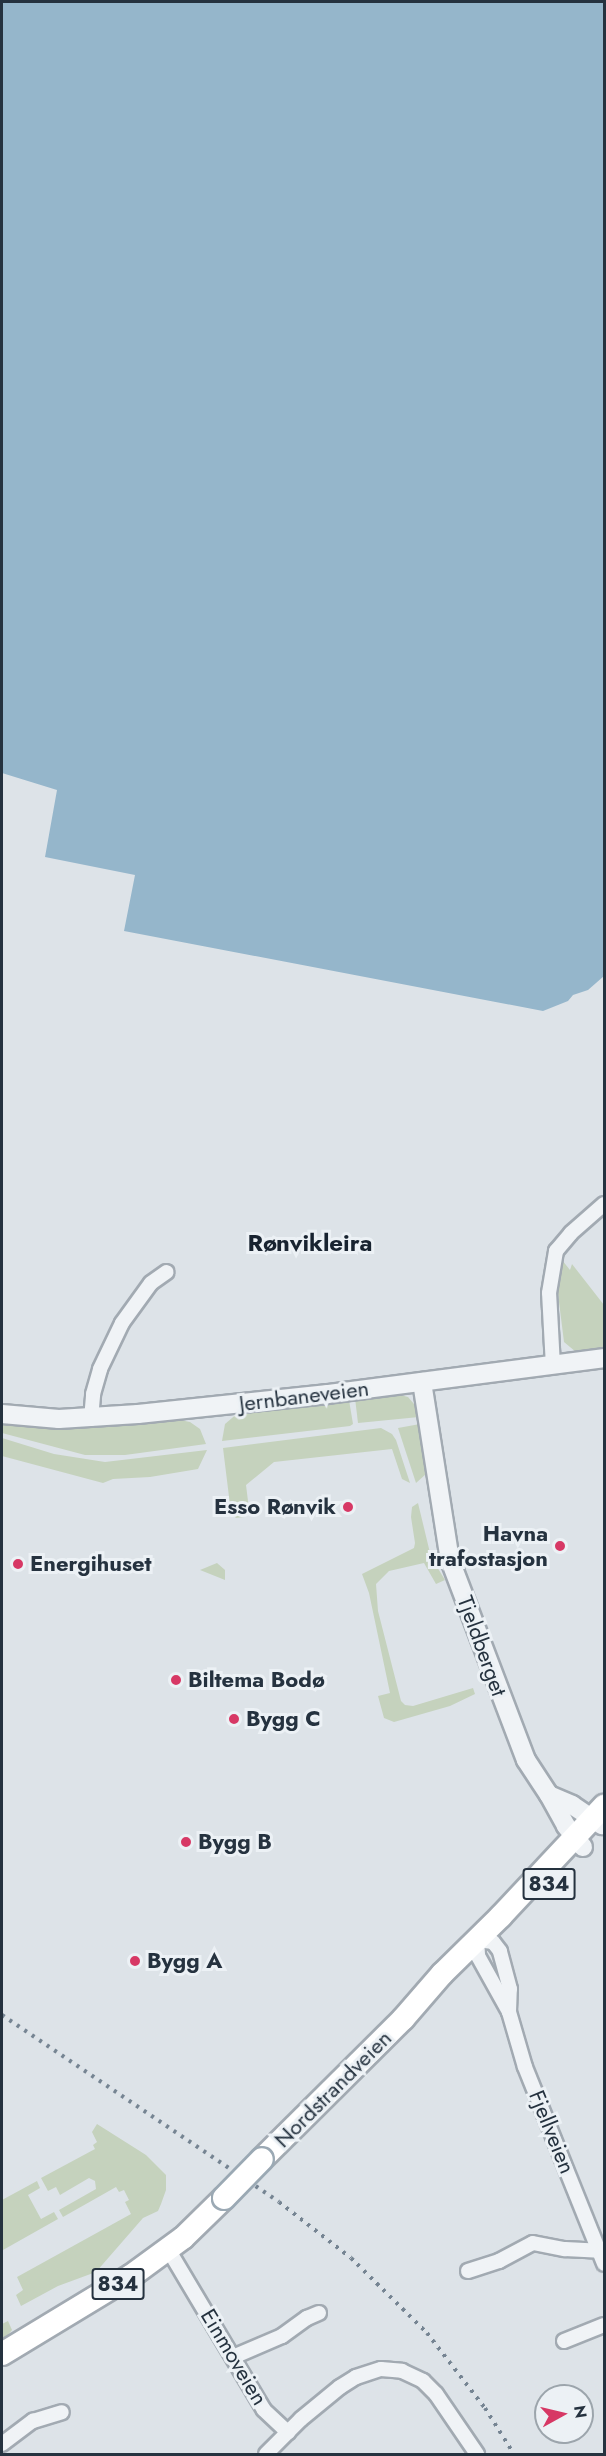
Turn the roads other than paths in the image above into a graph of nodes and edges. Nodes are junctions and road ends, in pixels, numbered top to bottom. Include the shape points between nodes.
1 (604, 1204) edge
2 (167, 1272) dead end
3 (604, 1358) edge
4 (553, 1366) junction
5 (422, 1382) junction
6 (2, 1414) edge
7 (91, 1419) junction
8 (549, 1795) junction
9 (601, 1818) edge
10 (579, 1842) junction
11 (483, 1946) junction
12 (509, 2012) junction
13 (168, 2249) junction
14 (602, 2257) edge
15 (468, 2271) dead end
16 (319, 2313) dead end
17 (604, 2325) edge
18 (564, 2341) dead end
19 (2, 2354) edge
20 (233, 2357) junction
21 (62, 2412) dead end
22 (288, 2432) junction
23 (2, 2444) edge
24 (266, 2454) edge
25 (477, 2454) edge

1 - 4 street via 556,1251 549,1293
2 - 7 street via 151,1283 122,1323 100,1369
3 - 4 street, Jernbaneveien
4 - 5 street, Jernbaneveien
5 - 7 street, Jernbaneveien
5 - 8 street, Tjeldberget via 450,1560 517,1739
6 - 7 street, Jernbaneveien
8 - 9 street, Tjeldberget
8 - 10 street, Tjeldberget
9 - 10 main road, Nordstrandveien / 834
10 - 11 main road, Nordstrandveien / 834
11 - 12 street, Fjellveien
11 - 12 street, Fjellveien via 500,1951 510,1989
11 - 13 main road, Nordstrandveien / 834, bridge
12 - 14 street, Fjellveien via 525,2067
13 - 19 main road, 834 via 125,2280
13 - 20 street, Einmoveien
14 - 15 street, Fjellveien via 533,2243 500,2261
16 - 20 street via 282,2336
17 - 18 street
20 - 22 street, Einmoveien via 264,2410
21 - 23 street via 33,2421
22 - 24 street
22 - 25 street via 356,2377 381,2369 423,2381

